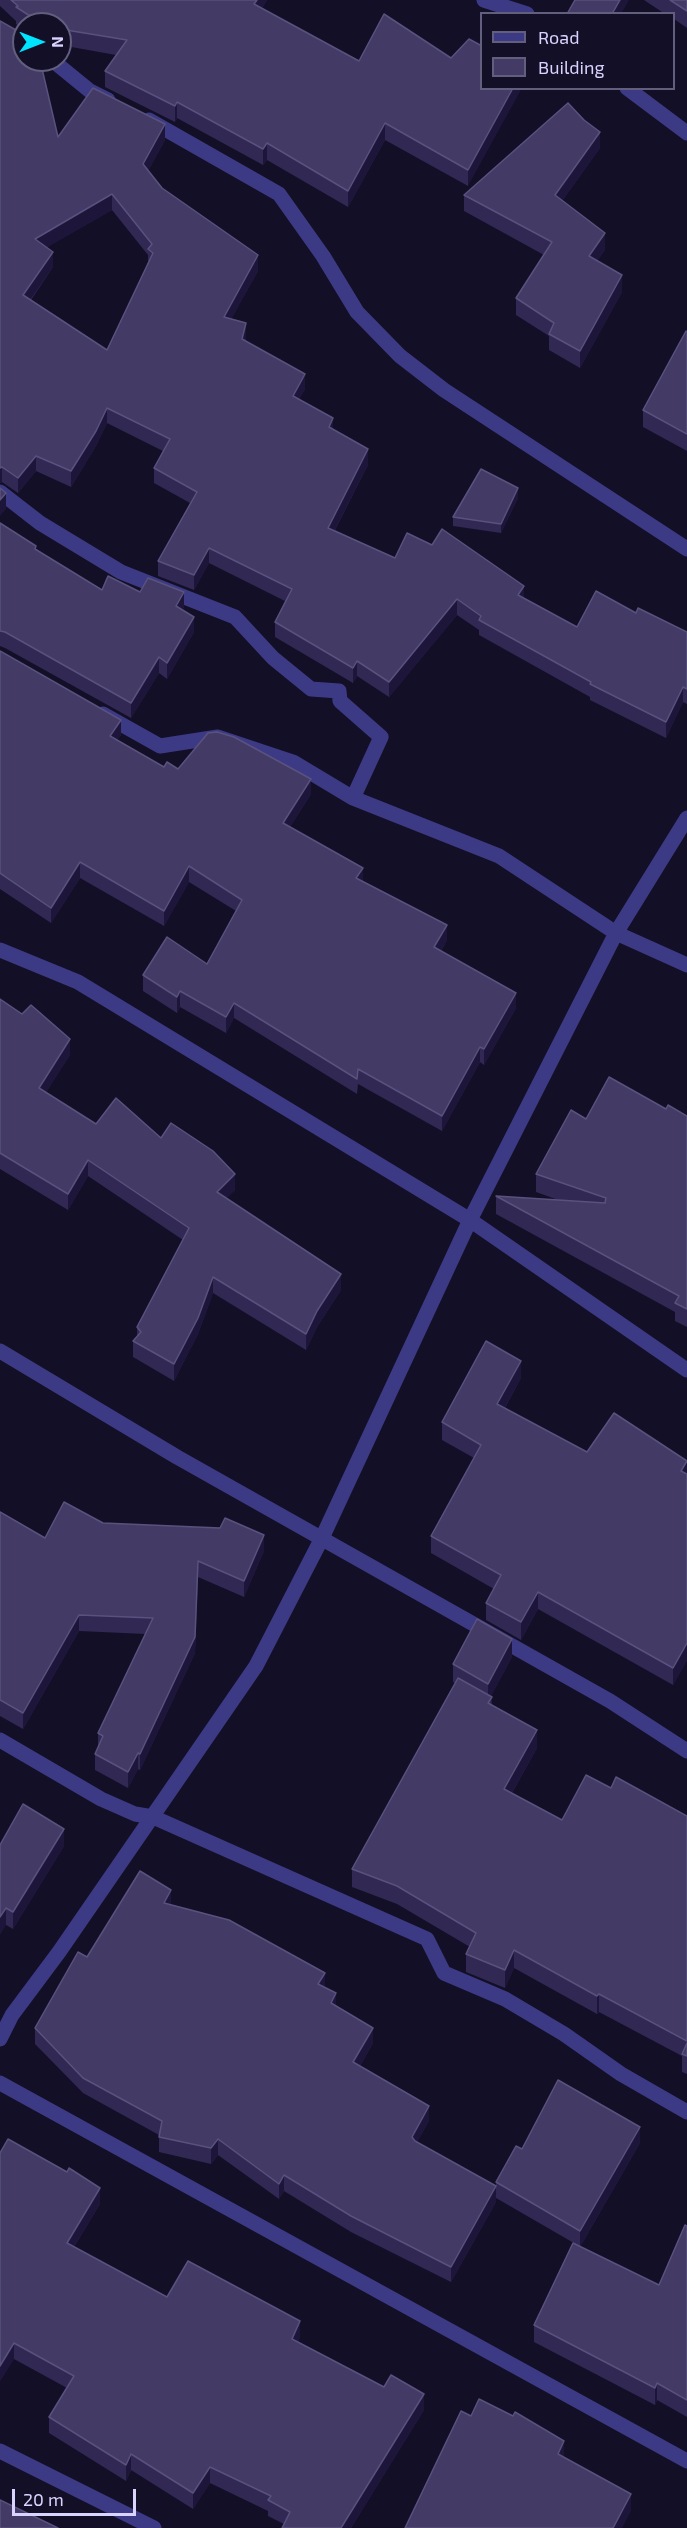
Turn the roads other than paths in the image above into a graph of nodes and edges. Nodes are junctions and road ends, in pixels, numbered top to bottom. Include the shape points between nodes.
1 (484, 0) edge
2 (521, 12) edge
3 (67, 72) edge
4 (630, 90) edge
5 (687, 134) edge
6 (0, 492) edge
7 (687, 549) edge
8 (90, 706) edge
9 (353, 798) junction
10 (687, 818) edge
11 (616, 933) junction
12 (0, 950) edge
13 (687, 965) edge
14 (470, 1220) junction
15 (0, 1352) edge
16 (687, 1370) edge
17 (322, 1538) junction
18 (0, 1740) edge
19 (687, 1751) edge
20 (153, 1817) junction
21 (0, 2039) edge
22 (0, 2083) edge
23 (687, 2112) edge
24 (0, 2451) edge
25 (687, 2461) edge
26 (154, 2528) edge

1 - 2 street
3 - 7 street via 90,91 180,136 279,194 357,312 400,356 444,390
4 - 5 street
6 - 9 street via 40,523 121,572 235,617 273,658 311,689 339,691 340,701 381,737
8 - 9 street via 159,746 218,737 293,762
9 - 11 street via 499,856
10 - 11 street
11 - 13 street
11 - 14 street
12 - 14 street via 78,982
14 - 16 street
14 - 17 street
15 - 17 street
17 - 19 street via 610,1701
17 - 20 street via 256,1666
18 - 20 street via 101,1800
20 - 21 street via 12,2015
20 - 23 street via 427,1939 444,1973 505,1999
22 - 25 street
24 - 26 street

